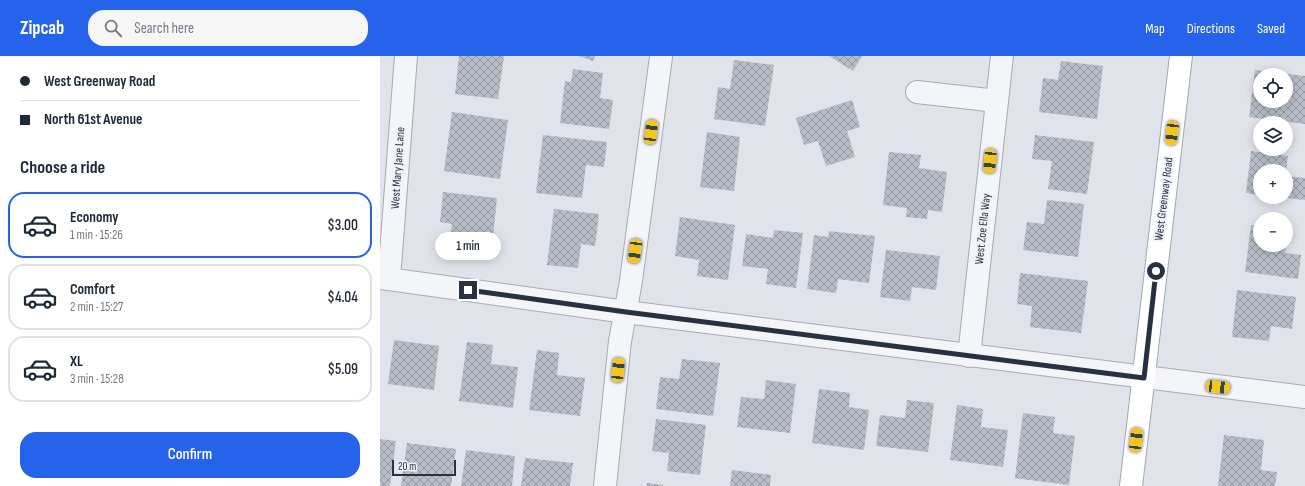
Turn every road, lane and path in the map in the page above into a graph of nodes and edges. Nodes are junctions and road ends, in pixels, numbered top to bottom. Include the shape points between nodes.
1 (406, 56) edge
2 (1002, 56) edge
3 (1181, 56) edge
4 (661, 57) dead end
5 (917, 92) dead end
6 (997, 102) junction
7 (384, 278) edge
8 (626, 312) junction
9 (969, 356) junction
10 (1144, 378) junction
11 (1305, 397) edge
12 (605, 486) edge
13 (1131, 486) edge

1 - 7 street, West Mary Jane Lane
2 - 6 street, West Zoe Ella Way
3 - 10 main road, West Greenway Road
4 - 8 street
5 - 6 street
6 - 9 street, West Zoe Ella Way
7 - 8 street
8 - 9 street
8 - 12 street via 620,341
9 - 10 street
10 - 11 street
10 - 13 main road, West Greenway Road

